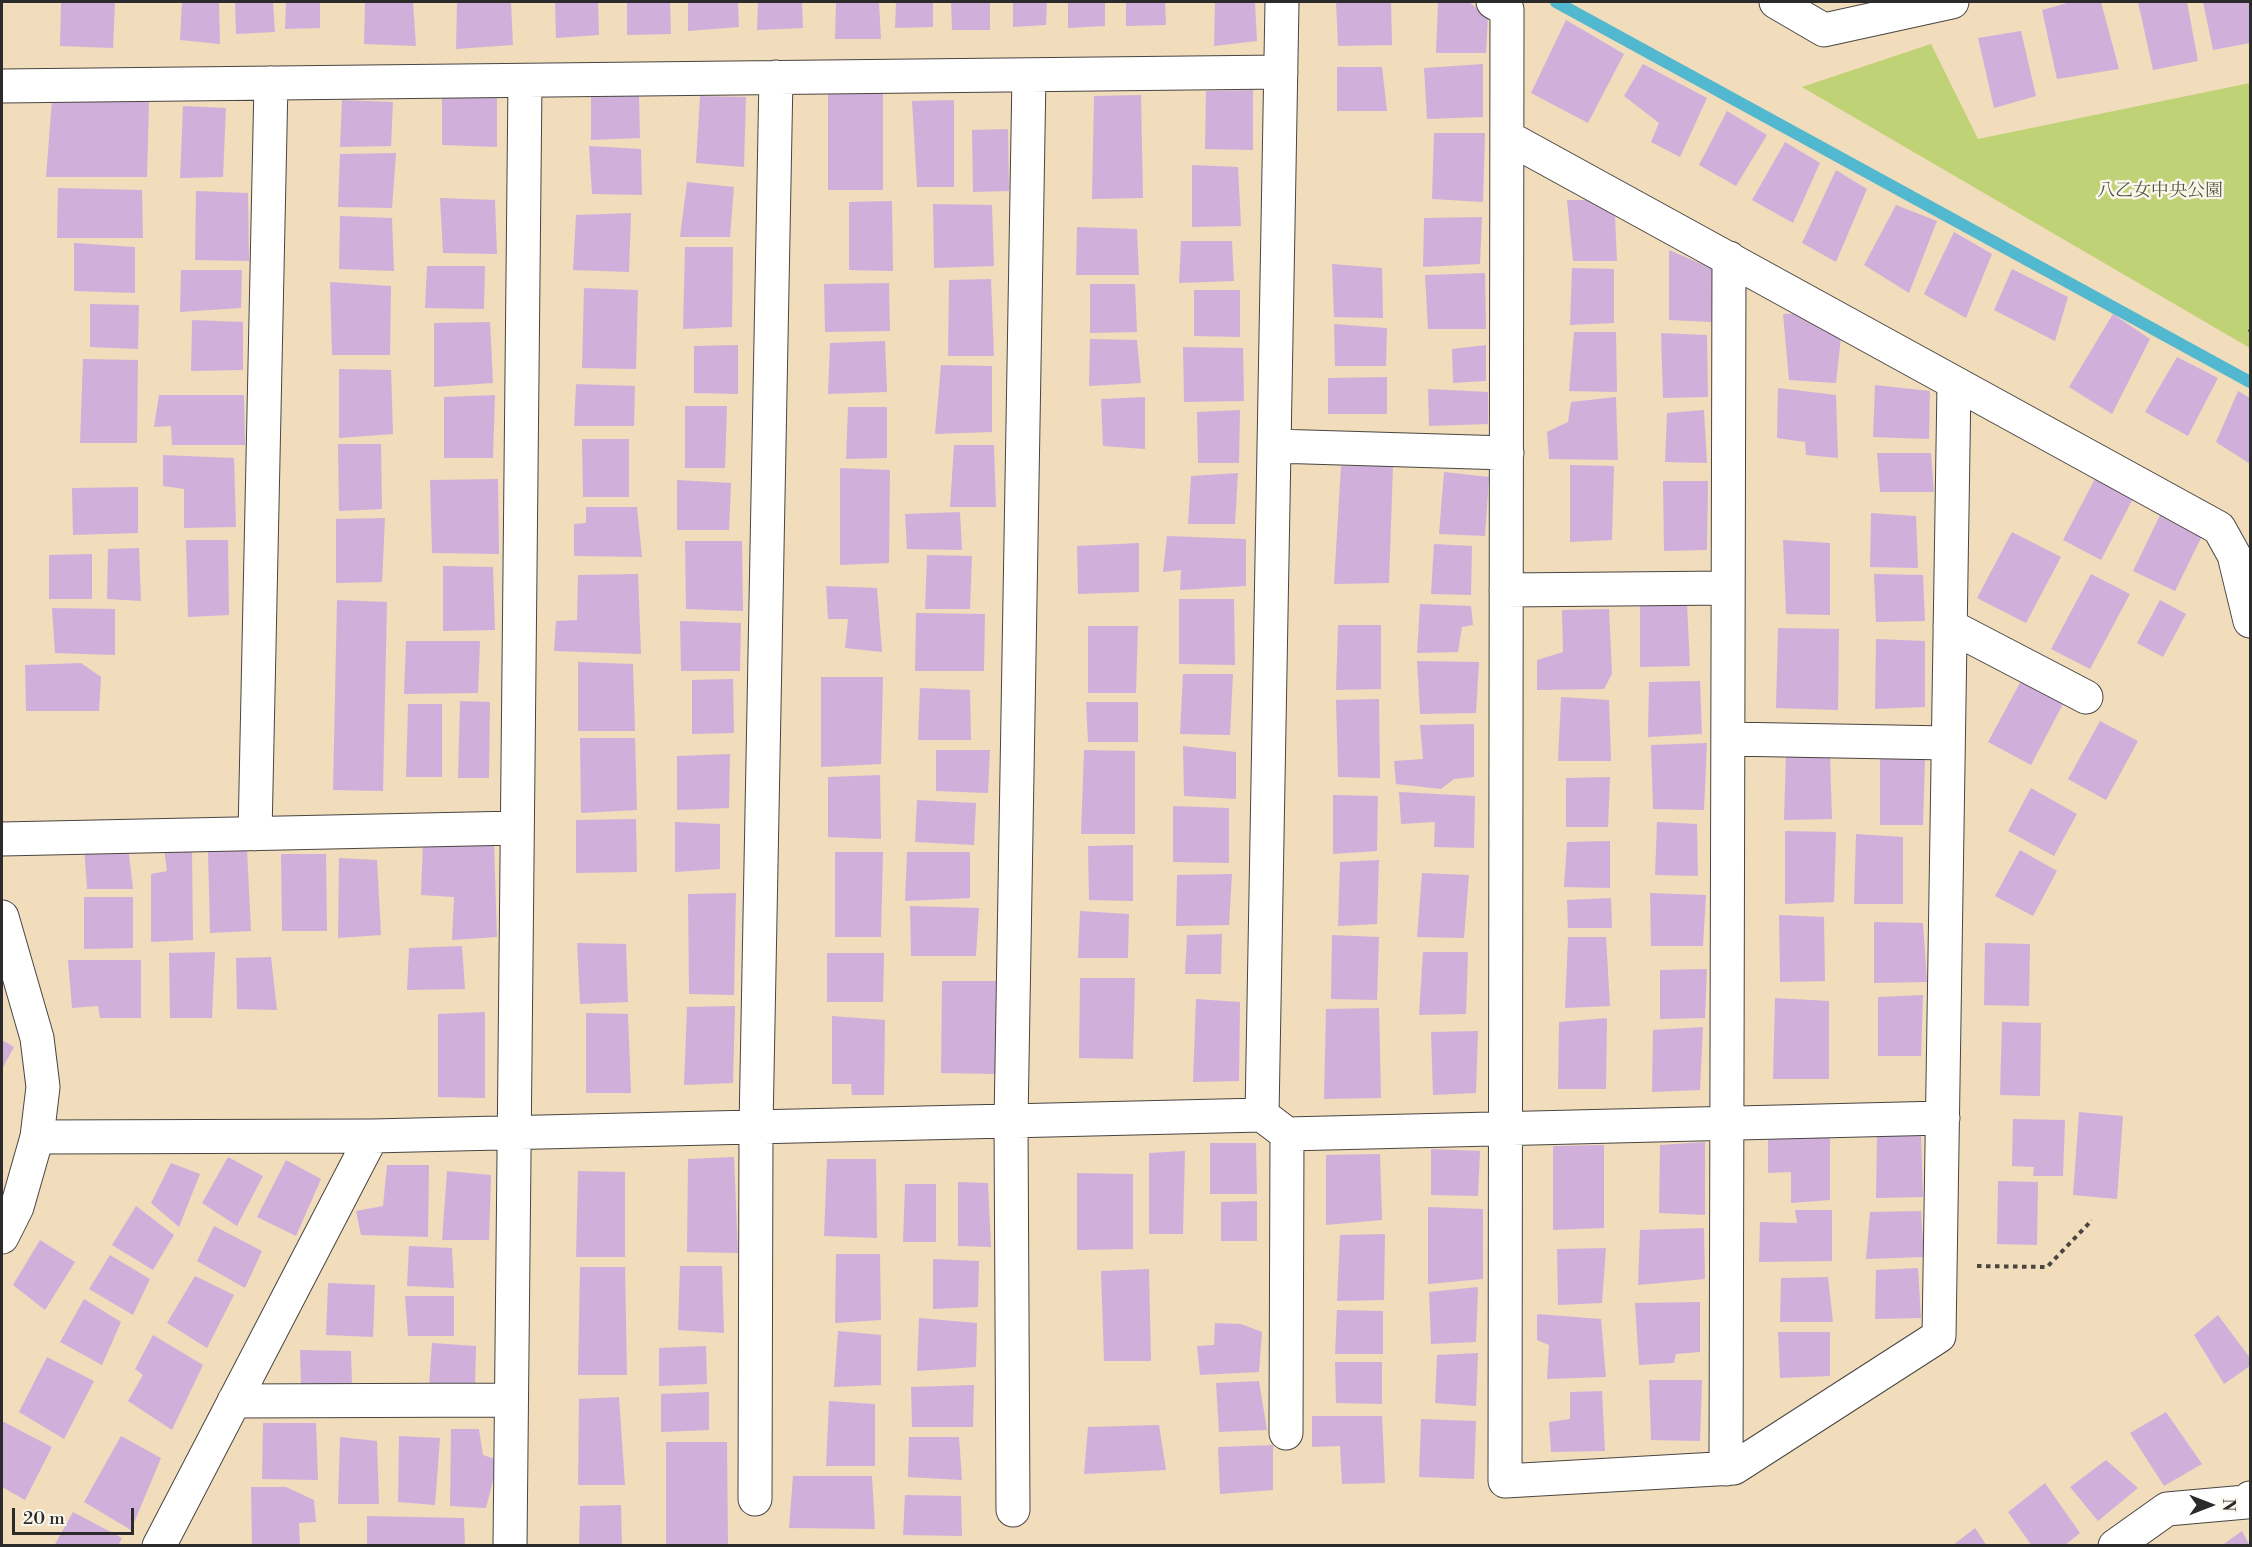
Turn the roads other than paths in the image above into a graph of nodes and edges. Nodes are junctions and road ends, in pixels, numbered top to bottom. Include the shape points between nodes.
1 (1282, 2) edge
2 (1493, 2) edge
3 (1776, 2) edge
4 (1952, 2) edge
5 (1281, 72) junction
6 (1029, 75) junction
7 (776, 77) junction
8 (525, 81) junction
9 (271, 83) junction
10 (2, 86) edge
11 (1507, 137) junction
12 (1729, 258) junction
13 (1954, 384) junction
14 (1274, 446) junction
15 (1506, 453) junction
16 (1728, 588) junction
17 (1506, 590) junction
18 (2250, 621) edge
19 (1950, 626) junction
20 (2086, 697) dead end
21 (1728, 739) junction
22 (1948, 743) junction
23 (517, 828) junction
24 (255, 834) junction
25 (2, 839) edge
26 (2, 917) edge
27 (1943, 1118) junction
28 (1011, 1121) junction
29 (1727, 1123) junction
30 (1274, 1125) junction
31 (756, 1127) junction
32 (1505, 1129) junction
33 (514, 1132) junction
34 (372, 1136) junction
35 (37, 1137) junction
36 (2, 1237) edge
37 (511, 1400) junction
38 (234, 1401) junction
39 (1286, 1433) dead end
40 (1726, 1469) junction
41 (2250, 1498) edge
42 (755, 1499) dead end
43 (1013, 1510) dead end
44 (159, 1545) edge
45 (510, 1545) edge
46 (2115, 1545) edge

1 - 5 street
2 - 11 street via 1507,10
3 - 4 street via 1824,30
5 - 6 street
5 - 14 street
6 - 7 street
6 - 28 street
7 - 8 street
7 - 31 street
8 - 9 street
8 - 23 street
9 - 10 street
9 - 24 street
11 - 12 street
11 - 15 street
12 - 13 street
12 - 16 street
13 - 18 street via 2219,528 2234,555
13 - 19 street
14 - 15 street
14 - 30 street
15 - 17 street
16 - 17 street
16 - 21 street
17 - 32 street
19 - 20 street
19 - 22 street
21 - 22 street
21 - 29 street
22 - 27 street
23 - 24 street
23 - 33 street
24 - 25 street
26 - 35 street via 37,1038 44,1087
27 - 29 street
27 - 40 street via 1940,1336 1734,1468
28 - 30 street
28 - 31 street
28 - 43 street
29 - 32 street
29 - 40 street
30 - 32 street
30 - 39 street
31 - 33 street
31 - 42 street
32 - 40 street via 1504,1481
33 - 34 street
33 - 37 street
34 - 35 street
34 - 38 street
35 - 36 street via 17,1207
37 - 38 street
37 - 45 street
38 - 44 street
41 - 46 street via 2246,1502 2167,1509

